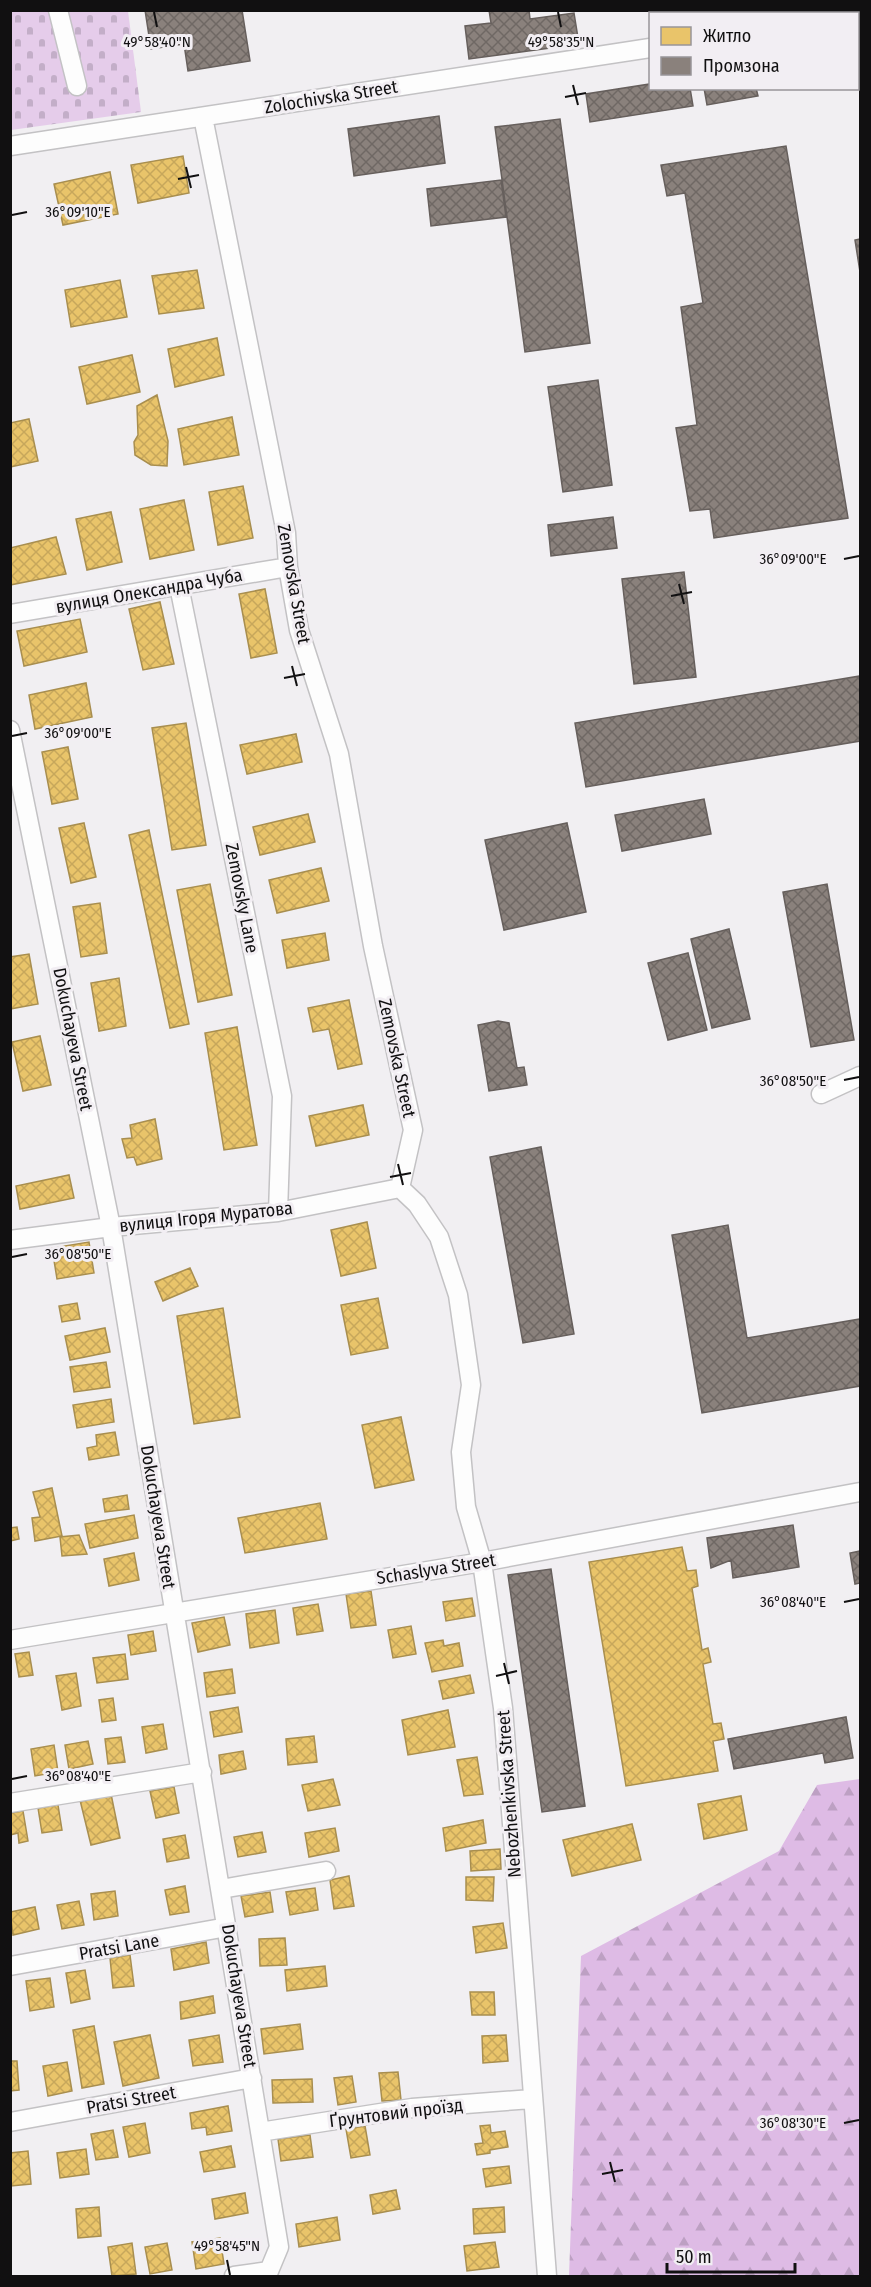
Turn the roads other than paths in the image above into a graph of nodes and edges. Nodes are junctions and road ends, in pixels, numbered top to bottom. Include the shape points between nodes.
1 (58, 10) edge
2 (649, 48) edge
3 (76, 86) dead end
4 (203, 117) junction
5 (10, 146) edge
6 (288, 567) junction
7 (179, 586) junction
8 (10, 614) edge
9 (10, 730) edge
10 (861, 1076) edge
11 (821, 1094) dead end
12 (400, 1188) junction
13 (278, 1212) junction
14 (111, 1227) junction
15 (10, 1240) edge
16 (861, 1492) edge
17 (482, 1562) junction
18 (174, 1612) junction
19 (10, 1640) edge
20 (202, 1772) junction
21 (10, 1803) edge
22 (326, 1871) dead end
23 (221, 1889) junction
24 (227, 1927) junction
25 (10, 1966) edge
26 (252, 2078) junction
27 (532, 2099) junction
28 (10, 2122) edge
29 (260, 2132) junction
30 (234, 2277) edge
31 (547, 2277) edge

1 - 3 street
2 - 4 street, Zolochivska Street
4 - 5 street, Zolochivska Street
4 - 6 street, Zemovska Street via 286,533
6 - 7 street, вулиця Олександра Чуба
6 - 12 street, Zemovska Street via 299,630 339,754 373,946 413,1130
7 - 8 street, вулиця Олександра Чуба
7 - 13 street, Zemovsky Lane via 282,1096
9 - 14 street, Dokuchayeva Street
10 - 11 street
12 - 13 street, вулиця Ігоря Муратова
12 - 17 street, Nebozhenkivska Street via 417,1204 440,1237 458,1295 471,1385 461,1452 466,1507
13 - 14 street, вулиця Ігоря Муратова
14 - 15 street, вулиця Ігоря Муратова
14 - 18 street, Dokuchayeva Street
16 - 17 street, Schaslyva Street
17 - 18 street, Schaslyva Street
17 - 27 street, Nebozhenkivska Street via 503,1708
18 - 19 street, Schaslyva Street
18 - 20 street, Dokuchayeva Street
20 - 21 street
20 - 23 street, Dokuchayeva Street
22 - 23 street
23 - 24 street, Dokuchayeva Street
24 - 25 street, Pratsi Lane
24 - 26 street, Dokuchayeva Street
26 - 28 street, Pratsi Street
26 - 29 street, Dokuchayeva Street
27 - 29 street, Ґрунтовий проїзд via 412,2108
27 - 31 street, Nebozhenkivska Street
29 - 30 street, Dokuchayeva Street via 279,2247 269,2271

